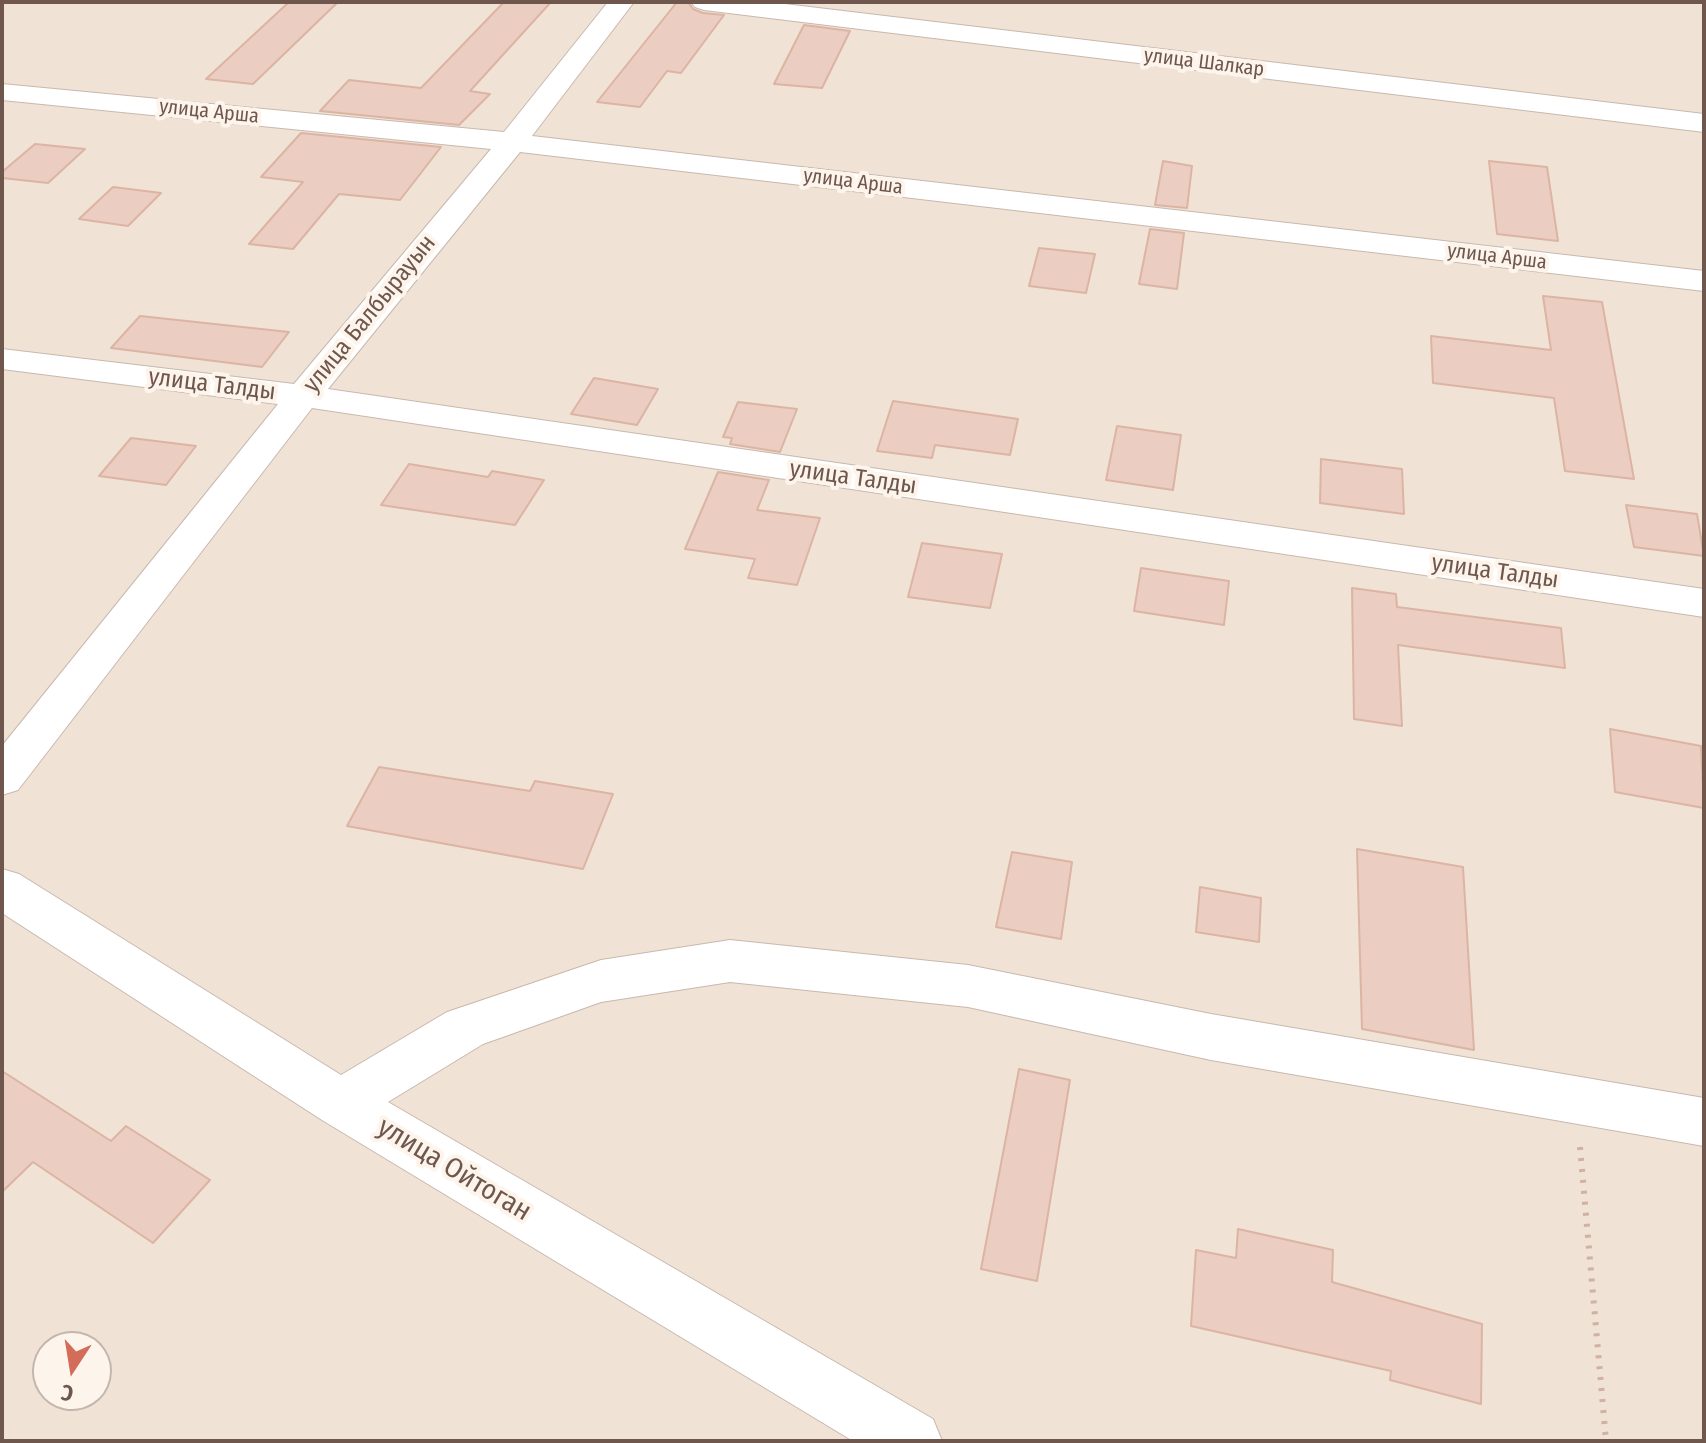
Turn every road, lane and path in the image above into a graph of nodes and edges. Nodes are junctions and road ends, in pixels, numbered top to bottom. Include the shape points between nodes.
1 (621, 2) edge
2 (704, 2) edge
3 (2, 92) edge
4 (1704, 123) edge
5 (512, 142) junction
6 (1704, 281) edge
7 (2, 359) edge
8 (303, 396) junction
9 (1704, 603) edge
10 (2, 778) edge
11 (2, 888) edge
12 (1576, 1101) junction
13 (341, 1103) junction
14 (1704, 1122) edge
15 (911, 1441) edge
16 (1606, 1441) edge

1 - 5 street, улица Балбырауын
2 - 4 street, улица Шалкар
3 - 5 street, улица Арша
5 - 6 street, улица Арша
5 - 8 street, улица Балбырауын
7 - 8 street, улица Талды
8 - 9 street, улица Талды
8 - 10 street, улица Балбырауын
11 - 13 street, улица Ойтоган
12 - 13 street via 1211,1037 968,986 730,961 601,981 465,1028
12 - 14 street
12 - 16 path
13 - 15 street, улица Ойтоган

